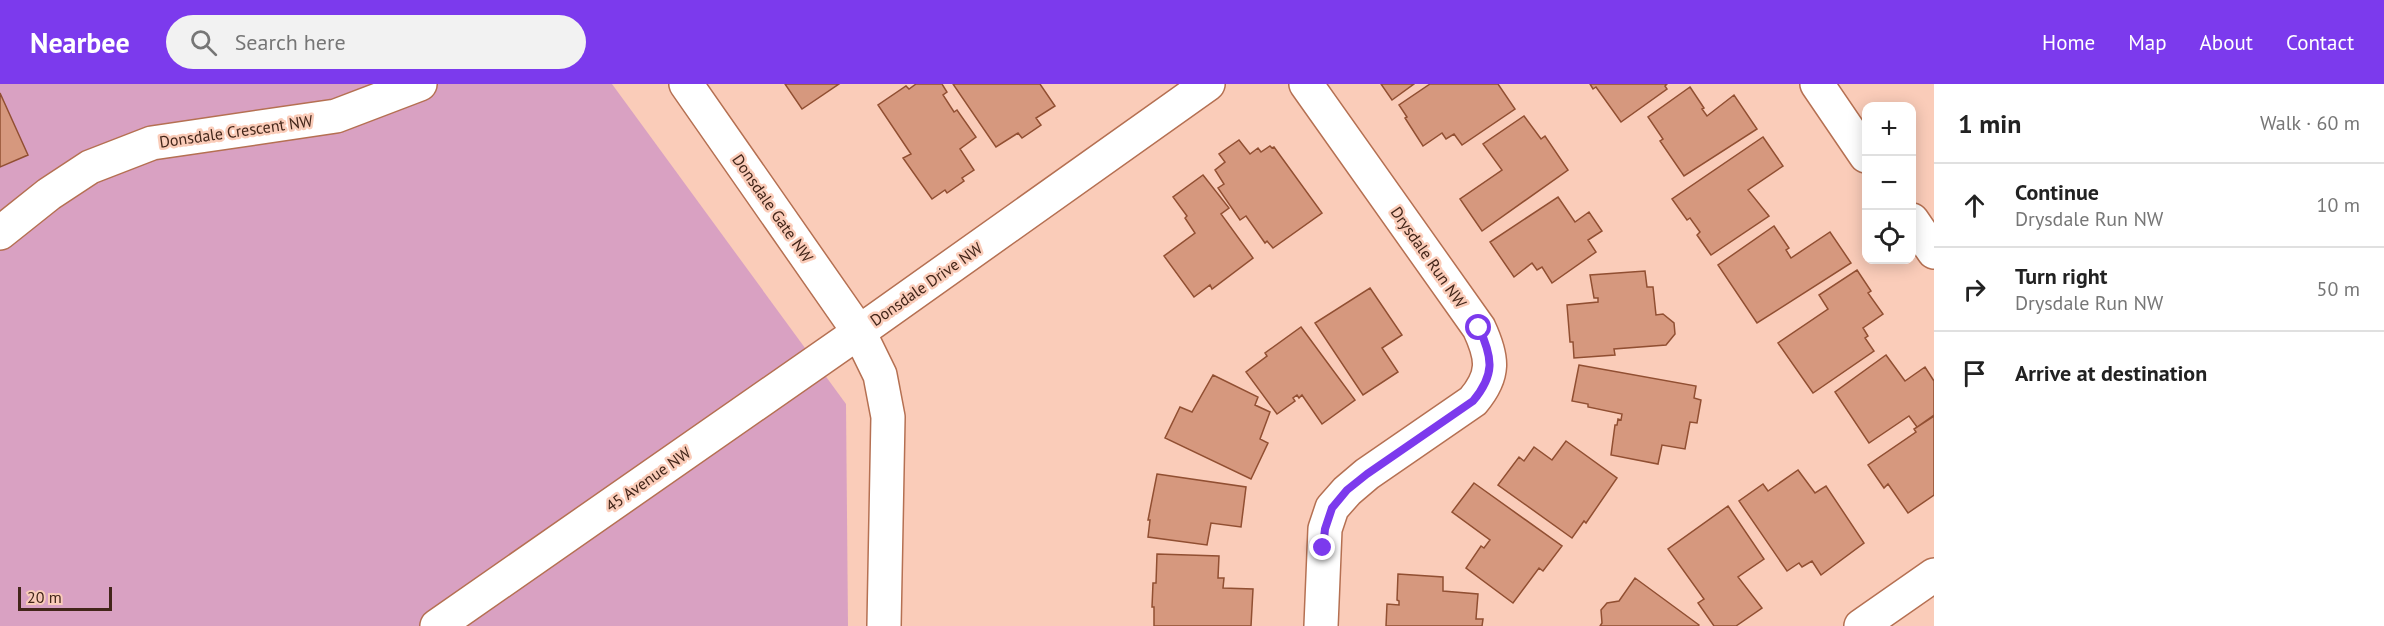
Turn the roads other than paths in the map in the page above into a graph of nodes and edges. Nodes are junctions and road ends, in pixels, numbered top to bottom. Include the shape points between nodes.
1 (420, 84) edge
2 (686, 84) edge
3 (1208, 84) edge
4 (1306, 84) edge
5 (1816, 84) edge
6 (1862, 150) edge
7 (1916, 227) edge
8 (0, 233) edge
9 (1934, 252) edge
10 (859, 332) junction
11 (1934, 575) edge
12 (437, 626) edge
13 (884, 626) edge
14 (1321, 626) edge
15 (1860, 626) edge

1 - 8 street, Donsdale Crescent NW via 336,116 152,143 90,167
2 - 10 street, Donsdale Gate NW
3 - 10 street, Donsdale Drive NW
4 - 14 street, Drysdale Run NW via 1479,328 1488,348 1490,368 1485,387 1473,401 1367,474 1332,508 1325,529
5 - 6 street
7 - 9 street
10 - 12 street, 45 Avenue NW
10 - 13 street, Donsdale Drive NW via 880,375 888,417
11 - 15 street

